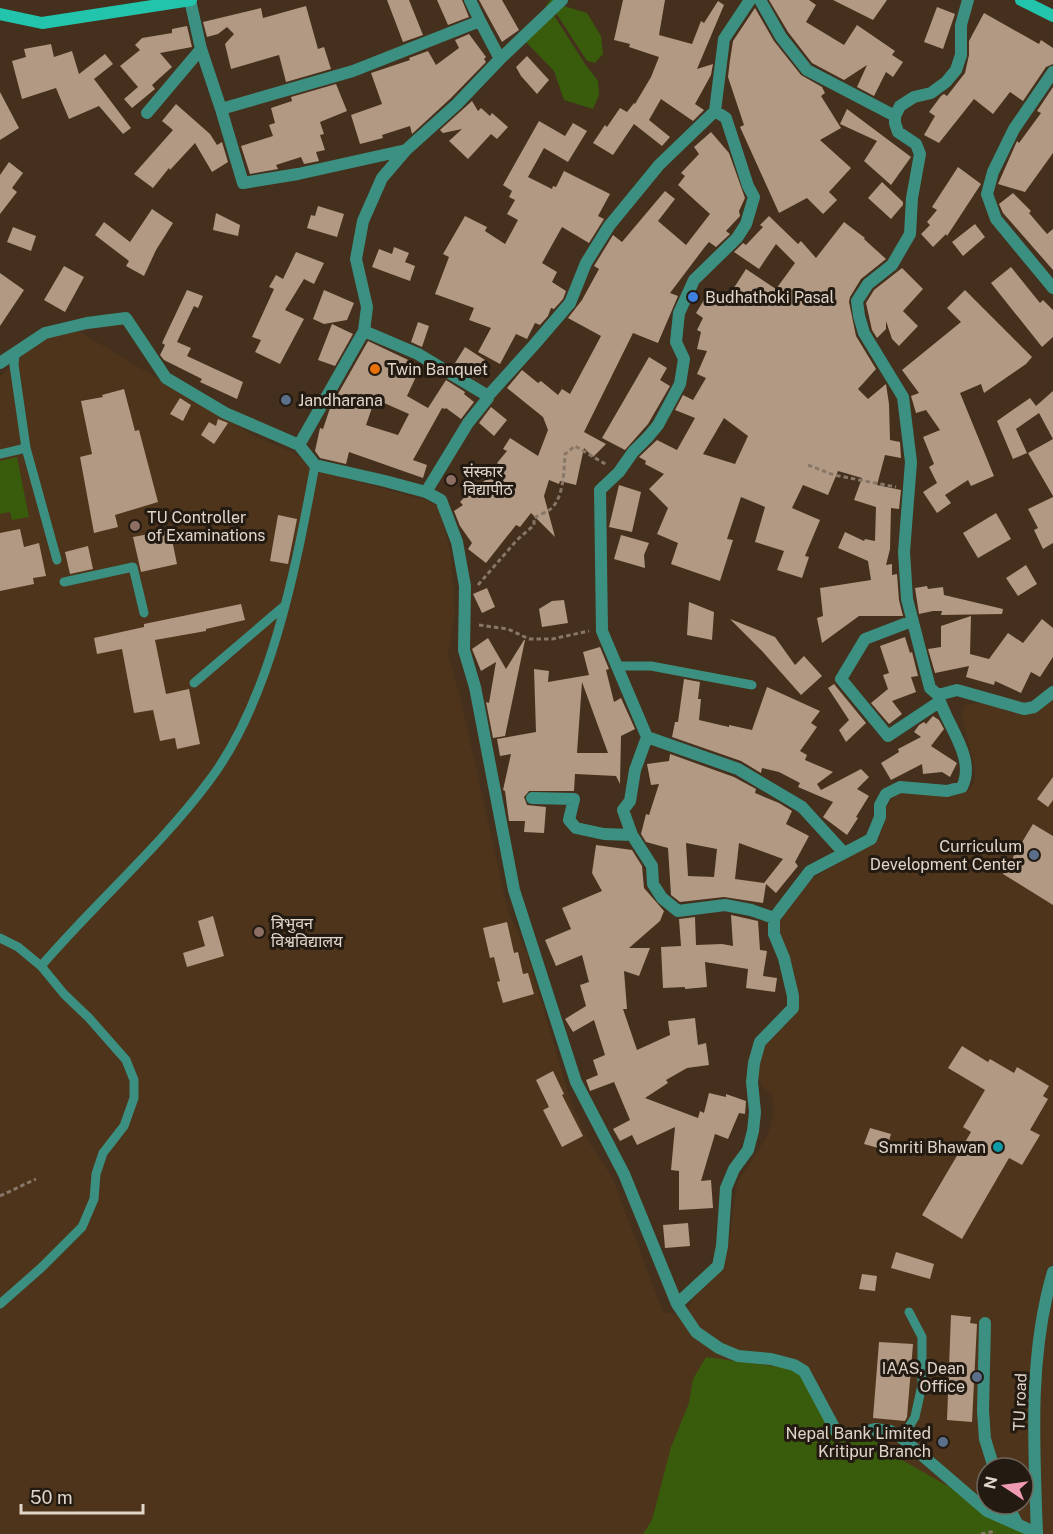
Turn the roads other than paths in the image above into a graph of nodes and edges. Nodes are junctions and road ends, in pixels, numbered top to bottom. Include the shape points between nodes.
1 (191, 0) edge
2 (470, 0) edge
3 (562, 0) edge
4 (750, 0) edge
5 (760, 0) edge
6 (968, 0) edge
7 (1021, 0) edge
8 (0, 14) edge
9 (1053, 16) edge
10 (480, 21) junction
11 (201, 49) junction
12 (500, 59) junction
13 (1053, 72) edge
14 (221, 108) junction
15 (715, 111) junction
16 (147, 113) dead end
17 (895, 116) junction
18 (406, 150) junction
19 (1053, 288) edge
20 (364, 331) junction
21 (15, 354) junction
22 (0, 363) edge
23 (488, 396) junction
24 (299, 445) junction
25 (26, 448) junction
26 (0, 454) edge
27 (315, 465) junction
28 (426, 492) junction
29 (57, 560) dead end
30 (64, 582) dead end
31 (284, 607) junction
32 (144, 613) dead end
33 (912, 621) junction
34 (617, 666) junction
35 (194, 683) dead end
36 (752, 685) dead end
37 (1053, 692) edge
38 (939, 698) junction
39 (646, 737) junction
40 (532, 798) dead end
41 (632, 835) junction
42 (844, 853) junction
43 (774, 918) junction
44 (0, 938) edge
45 (41, 966) junction
46 (1053, 1272) edge
47 (676, 1304) junction
48 (0, 1305) edge
49 (909, 1312) dead end
50 (985, 1323) dead end
51 (902, 1438) junction
52 (990, 1456) edge
53 (1013, 1516) edge
54 (1018, 1525) junction
55 (1037, 1533) edge

1 - 8 main road via 42,23
1 - 11 street
2 - 10 street
3 - 12 street
4 - 15 street via 724,39
5 - 17 street via 781,37 807,70
6 - 17 street via 956,70 931,93 900,106
7 - 9 main road
10 - 12 street
10 - 14 street via 353,71
11 - 14 street
11 - 16 street
12 - 18 street via 458,104
13 - 19 street via 1014,129 987,194 996,219
14 - 18 street via 243,183
15 - 23 street via 659,165 609,226 586,263 570,303
15 - 34 street via 726,118 754,197 737,238 694,280 679,313 676,342 684,358 680,384 658,424 620,472 600,490 601,629
17 - 33 street via 898,132 916,144 920,154 910,234 892,265 868,284 857,301 864,333 903,397 911,462 904,552
18 - 20 street via 382,178 363,221 356,259 366,307
20 - 23 street via 418,354
20 - 24 street
21 - 22 street
21 - 24 street via 45,333 126,318 166,378 225,413
21 - 25 lane
23 - 28 street
24 - 27 street
25 - 26 lane
25 - 29 lane
27 - 28 street
27 - 31 lane via 296,567
28 - 47 street via 441,500 457,542 465,586 464,650 475,687 514,890 576,1082 624,1174
30 - 32 lane via 133,567
31 - 35 lane
31 - 45 lane via 264,674 238,733 210,780 165,834
33 - 38 street via 930,688
33 - 38 street via 865,639 842,679 888,736
34 - 36 lane via 651,666
34 - 39 street
37 - 38 street via 1034,707 1024,709 957,690
38 - 42 street via 964,758 967,776 962,787 947,791 900,787 886,794 871,839
39 - 41 street via 630,801 623,810
39 - 42 street via 738,769 802,807
40 - 41 street via 574,799 569,820 576,828
41 - 43 street via 652,866 653,884 662,898 678,910 725,905
42 - 43 street via 810,871
43 - 47 street via 774,934 794,996 793,1008 760,1042 752,1082 753,1131 748,1150 726,1188 718,1266
44 - 45 lane
45 - 48 lane via 126,1060 134,1080 134,1098 124,1126 103,1154 94,1199 82,1227
46 - 55 street, TU road via 1039,1342 1035,1418
47 - 51 street via 696,1332 719,1348 738,1356 794,1365 804,1371 836,1431 853,1435 875,1429 891,1431
49 - 51 lane via 922,1337 922,1385 915,1417
50 - 52 street via 983,1411
51 - 54 street via 987,1511
53 - 54 street
54 - 55 street

